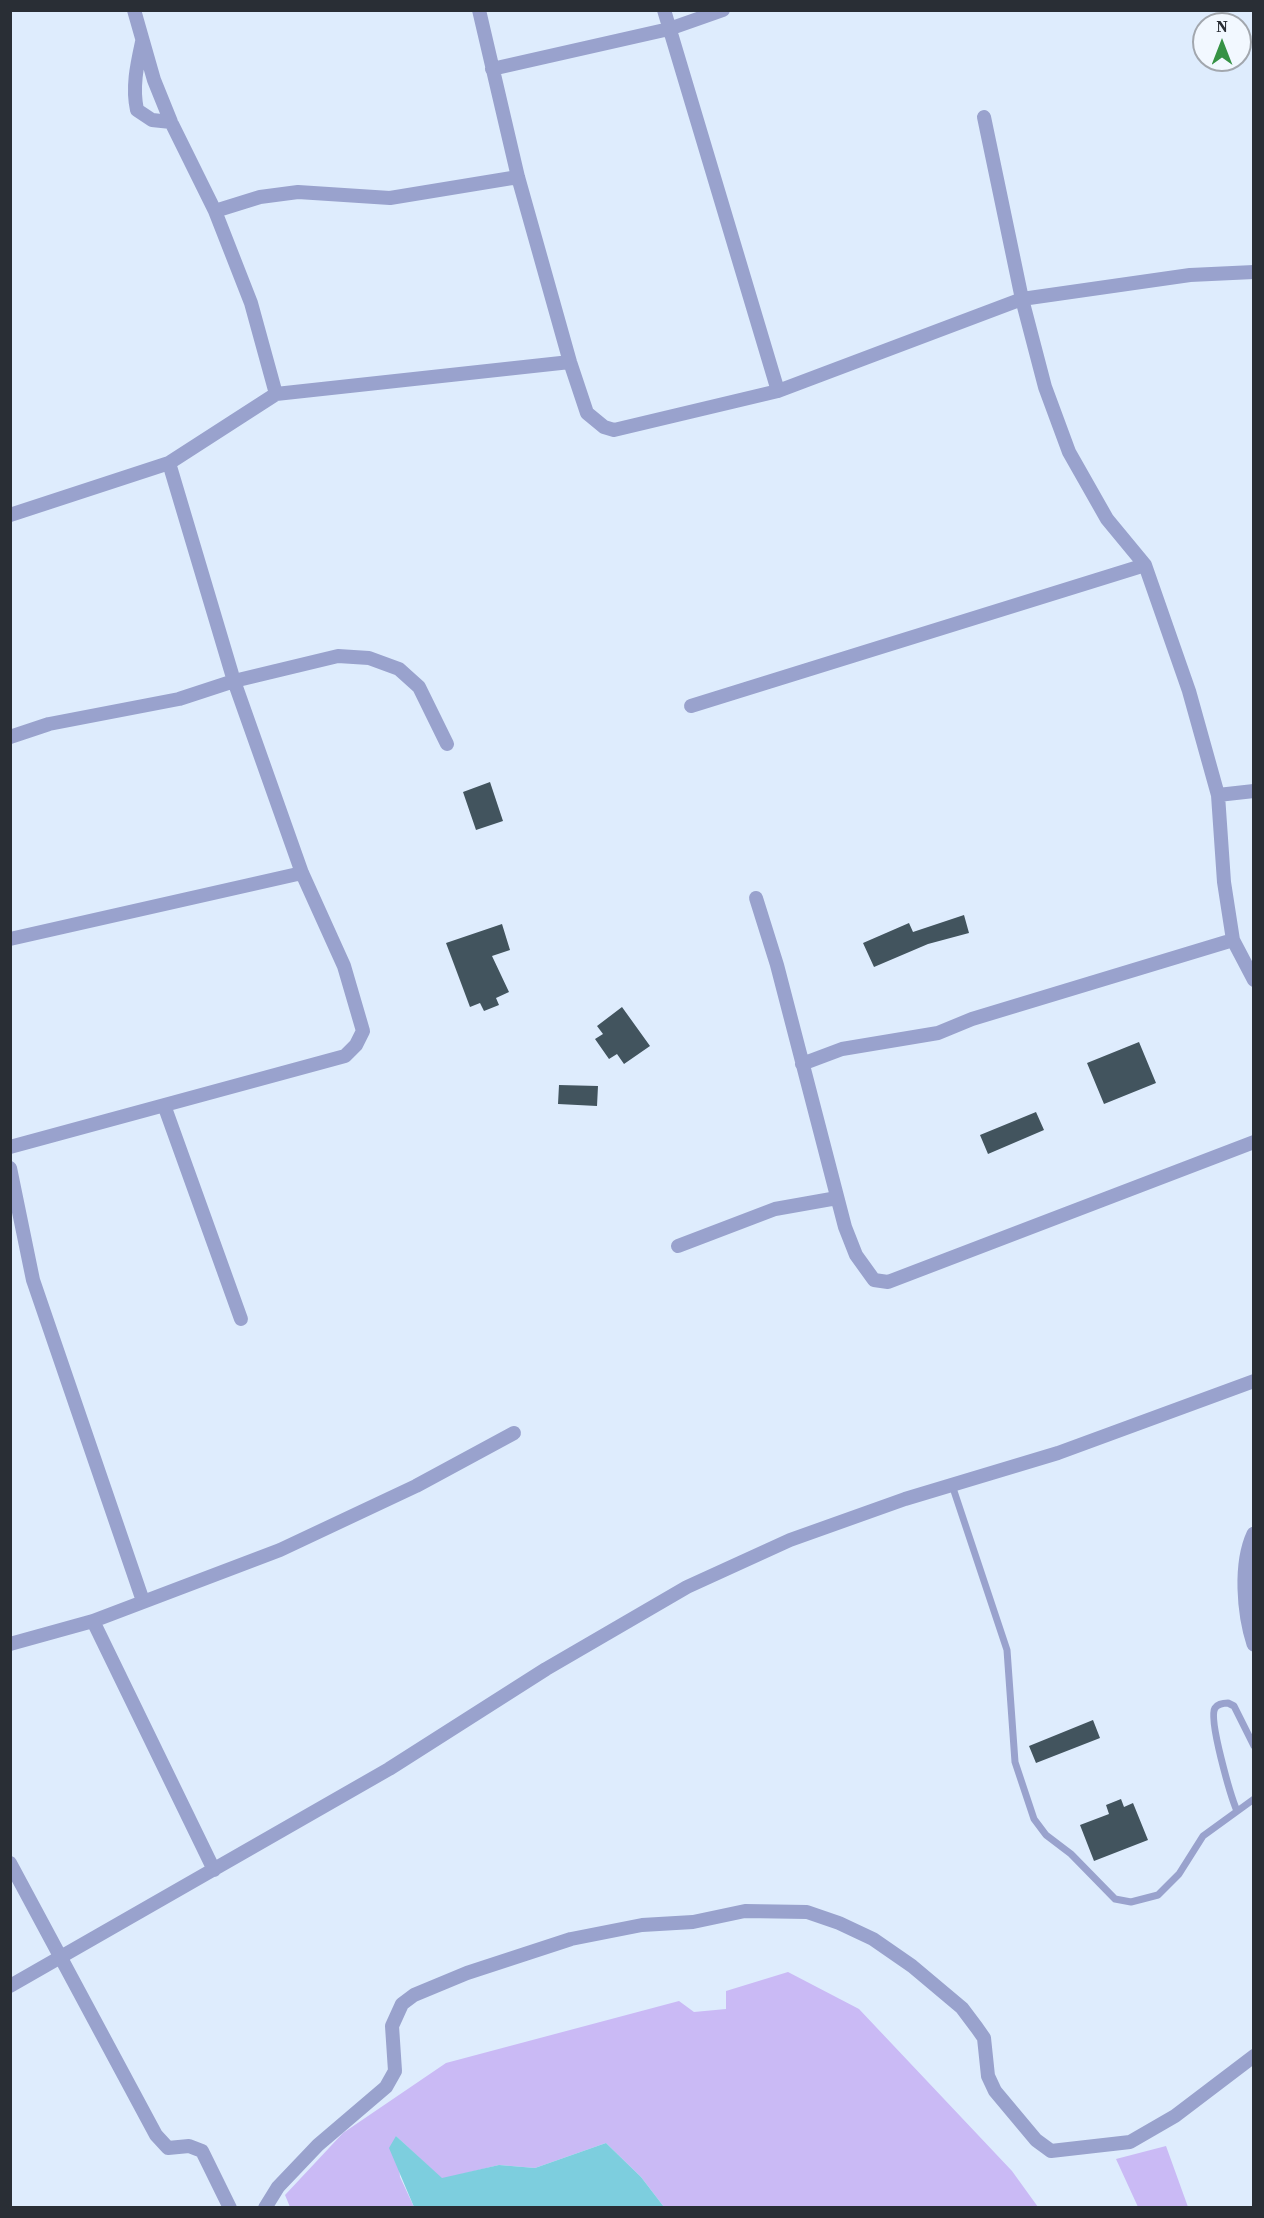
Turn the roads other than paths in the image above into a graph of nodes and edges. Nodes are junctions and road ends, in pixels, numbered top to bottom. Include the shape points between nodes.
1 (134, 10) edge
2 (479, 10) edge
3 (664, 10) edge
4 (723, 10) edge
5 (669, 29) junction
6 (142, 41) junction
7 (492, 69) junction
8 (984, 117) dead end
9 (171, 122) junction
10 (518, 177) junction
11 (215, 212) junction
12 (1254, 272) edge
13 (1022, 299) junction
14 (570, 362) junction
15 (778, 391) junction
16 (276, 394) junction
17 (169, 463) junction
18 (10, 515) edge
19 (1145, 565) junction
20 (234, 681) junction
21 (691, 706) dead end
22 (10, 737) edge
23 (447, 744) dead end
24 (1254, 791) edge
25 (1218, 795) junction
26 (302, 873) junction
27 (756, 898) dead end
28 (10, 939) edge
29 (1233, 940) junction
30 (1254, 980) edge
31 (802, 1064) junction
32 (164, 1105) junction
33 (1254, 1142) edge
34 (10, 1147) edge
35 (10, 1168) edge
36 (837, 1198) junction
37 (678, 1246) dead end
38 (241, 1319) dead end
39 (1254, 1381) edge
40 (514, 1433) dead end
41 (952, 1485) junction
42 (1254, 1534) edge
43 (143, 1601) junction
44 (93, 1621) junction
45 (10, 1644) edge
46 (1254, 1644) edge
47 (1254, 1746) edge
48 (1254, 1799) edge
49 (1237, 1812) junction
50 (10, 1863) edge
51 (214, 1870) junction
52 (62, 1958) junction
53 (10, 1986) edge
54 (1254, 2056) edge
55 (230, 2208) edge
56 (265, 2208) edge

1 - 6 street
2 - 7 street
3 - 5 street
4 - 5 street
5 - 7 street
5 - 15 street
6 - 9 street
6 - 9 street via 134,96 137,110 152,120
7 - 10 street
8 - 13 street
9 - 11 street
10 - 11 street via 390,198 298,192 260,197
10 - 14 street
11 - 16 street via 251,303
12 - 13 street via 1190,275
13 - 15 street
13 - 19 street via 1045,387 1069,452 1107,519
14 - 15 street via 587,412 604,427 614,430
14 - 16 street
16 - 17 street
17 - 18 street
17 - 20 street
19 - 21 street
19 - 25 street via 1189,691
20 - 22 street via 179,699 49,724
20 - 23 street via 338,656 369,658 399,669 419,687
20 - 26 street
24 - 25 street
25 - 29 street
26 - 28 street
26 - 32 street via 344,966 363,1031 356,1045 345,1056
27 - 31 street
29 - 30 street
29 - 31 street via 972,1019 938,1033 842,1049
31 - 36 street
32 - 34 street
32 - 38 street
33 - 36 street via 888,1282 874,1280 856,1256
35 - 43 street via 33,1280
36 - 37 street via 775,1209
39 - 41 street via 1058,1453
40 - 43 street via 416,1486 280,1550
41 - 49 lane via 1009,1657 1018,1774 1034,1819 1046,1835 1071,1854 1115,1899 1144,1900 1169,1885 1203,1836
41 - 51 street via 790,1540 687,1587 389,1769
42 - 46 street via 1246,1571 1246,1600
43 - 44 street
44 - 45 street
44 - 51 street
47 - 49 lane via 1234,1706 1218,1706 1214,1722
48 - 49 lane
50 - 52 street
51 - 52 street
52 - 53 street
52 - 55 street via 156,2135 168,2148 189,2146 202,2151
54 - 56 street via 1175,2116 1130,2142 1051,2151 1036,2140 995,2091 988,2076 984,2038 962,2008 873,1939 807,1912 745,1911 693,1922 642,1925 561,1942 467,1973 402,2004 392,2026 395,2071 386,2087 318,2145 278,2187

